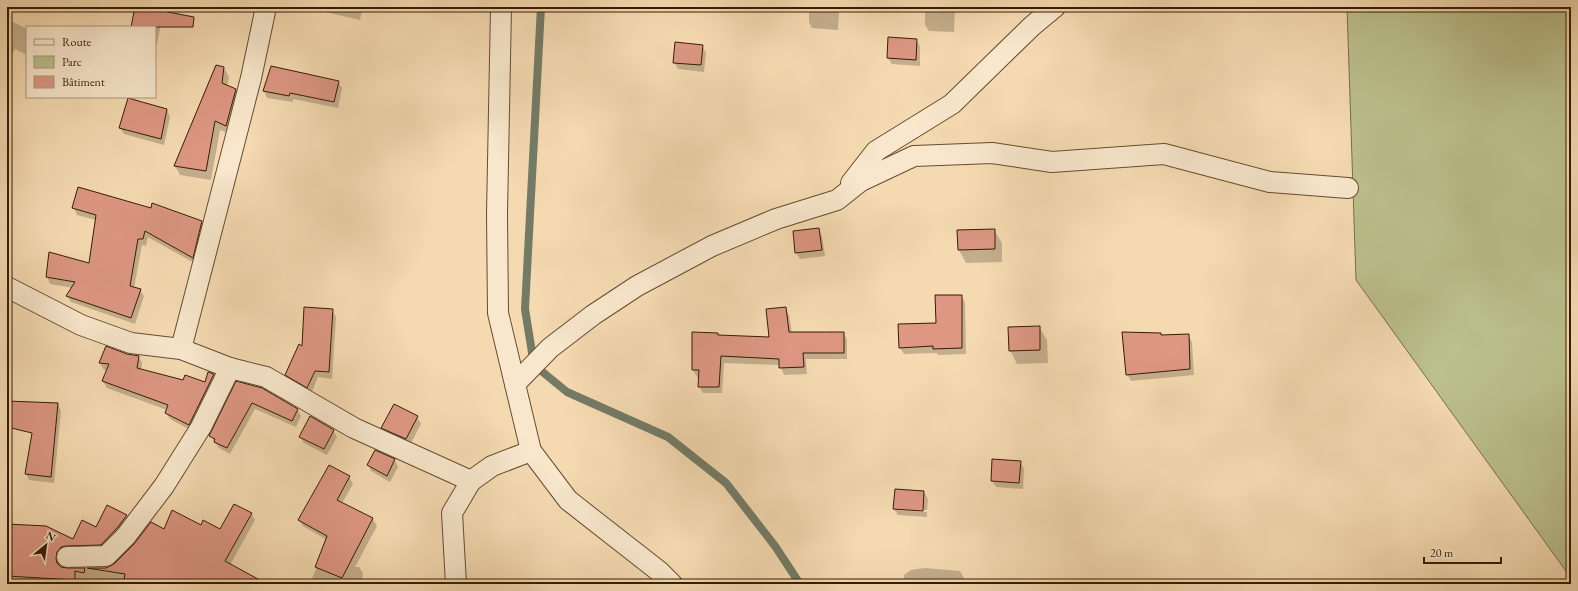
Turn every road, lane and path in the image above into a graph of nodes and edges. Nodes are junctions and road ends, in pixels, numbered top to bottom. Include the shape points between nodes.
1 (266, 7) edge
2 (501, 7) edge
3 (1055, 7) edge
4 (1348, 188) dead end
5 (837, 200) junction
6 (7, 287) edge
7 (181, 349) junction
8 (230, 368) junction
9 (515, 384) junction
10 (531, 451) junction
11 (471, 482) junction
12 (66, 557) dead end
13 (456, 584) edge
14 (672, 584) edge

1 - 7 street
2 - 9 street via 498,313
3 - 5 street via 952,104 876,151
4 - 5 street via 1270,182 1164,154 1052,162 992,153 914,156 860,181
5 - 9 street via 776,219 712,246 637,286 550,348
6 - 7 street via 81,325 131,343
7 - 8 street
8 - 11 street via 266,377 354,428
8 - 12 street via 201,427 164,486 126,536 106,556
9 - 10 street
10 - 11 street via 492,466
10 - 14 street via 568,500
11 - 13 street via 452,513

